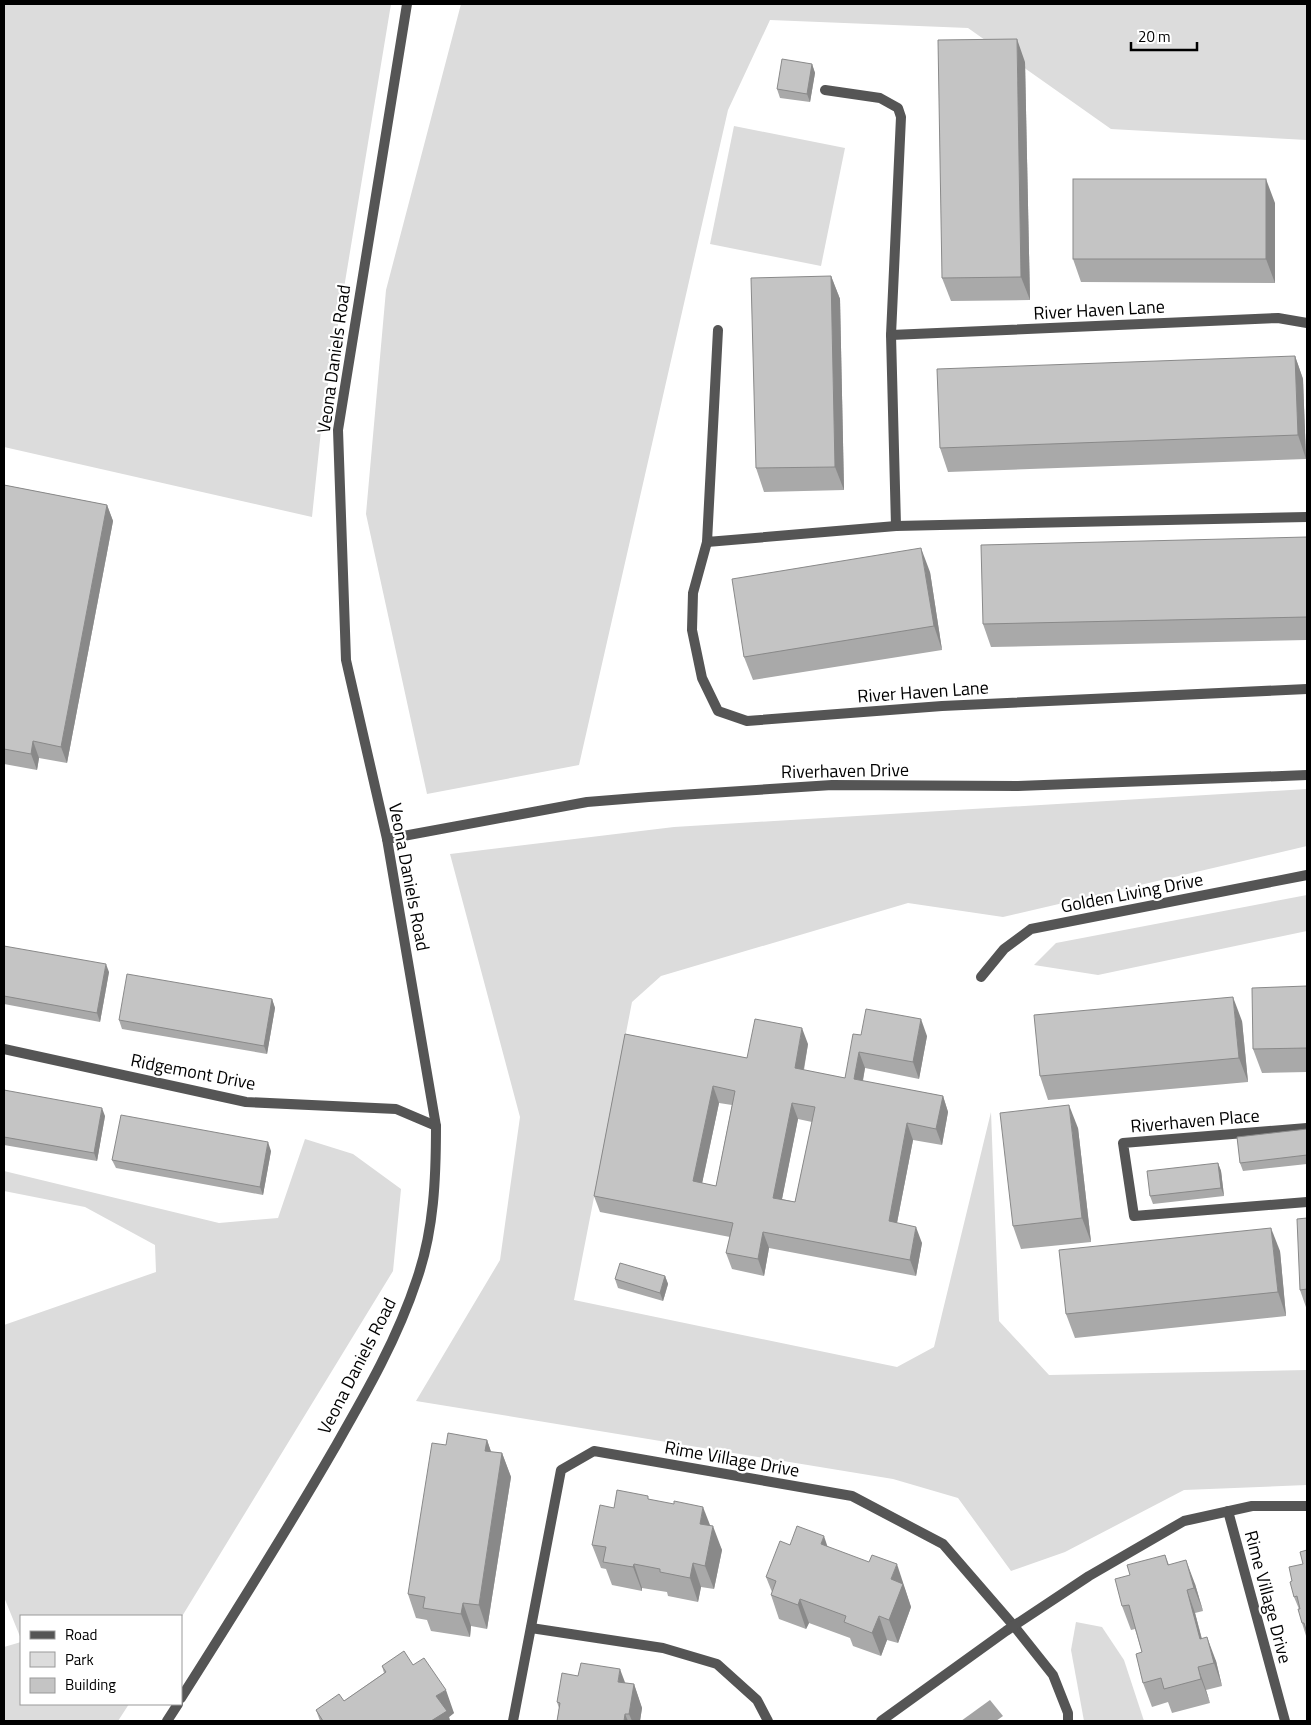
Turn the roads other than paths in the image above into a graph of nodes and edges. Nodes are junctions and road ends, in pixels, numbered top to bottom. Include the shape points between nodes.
1 (407, 4) edge
2 (825, 90) dead end
3 (1307, 323) edge
4 (718, 330) dead end
5 (891, 335) junction
6 (1307, 517) edge
7 (896, 526) junction
8 (707, 542) junction
9 (1307, 688) edge
10 (1307, 775) edge
11 (388, 839) junction
12 (1307, 874) edge
13 (981, 977) dead end
14 (4, 1049) edge
15 (436, 1126) junction
16 (1307, 1128) edge
17 (1307, 1202) edge
18 (1307, 1506) edge
19 (1228, 1511) junction
20 (1014, 1626) junction
21 (531, 1628) junction
22 (182, 1696) edge
23 (177, 1705) edge
24 (167, 1721) edge
25 (513, 1721) edge
26 (768, 1721) edge
27 (882, 1721) edge
28 (1068, 1721) edge
29 (1286, 1721) edge

1 - 11 street, Veona Daniels Road via 338,430 346,660
2 - 5 street via 880,98 898,108 901,117
3 - 5 street, River Haven Lane via 1278,318
4 - 8 street, River Haven Lane
5 - 7 street
6 - 7 street
7 - 8 street
8 - 9 street, River Haven Lane via 693,593 692,630 702,678 718,711 747,721 942,706
10 - 11 street, Riverhaven Drive via 1018,786 832,786 649,797 587,802
11 - 15 street, Veona Daniels Road
12 - 13 street, Golden Living Drive via 1031,929 1004,949
14 - 15 street, Ridgemont Drive via 246,1102 396,1109
15 - 22 street, Veona Daniels Road via 431,1226 417,1279 393,1339 301,1506
16 - 17 street, Riverhaven Place via 1123,1143 1134,1216
18 - 19 street, Rime Village Drive via 1252,1506
19 - 20 street, Rime Village Drive via 1184,1521 1089,1576
19 - 29 street, Rime Village Drive
20 - 21 street, Rime Village Drive via 943,1544 852,1496 594,1452 561,1470
20 - 27 street, Rime Village Drive
20 - 28 street, Rime Village Drive via 1053,1675
21 - 25 street, Rime Village Drive
21 - 26 street via 663,1648 718,1664 757,1700
23 - 24 street

